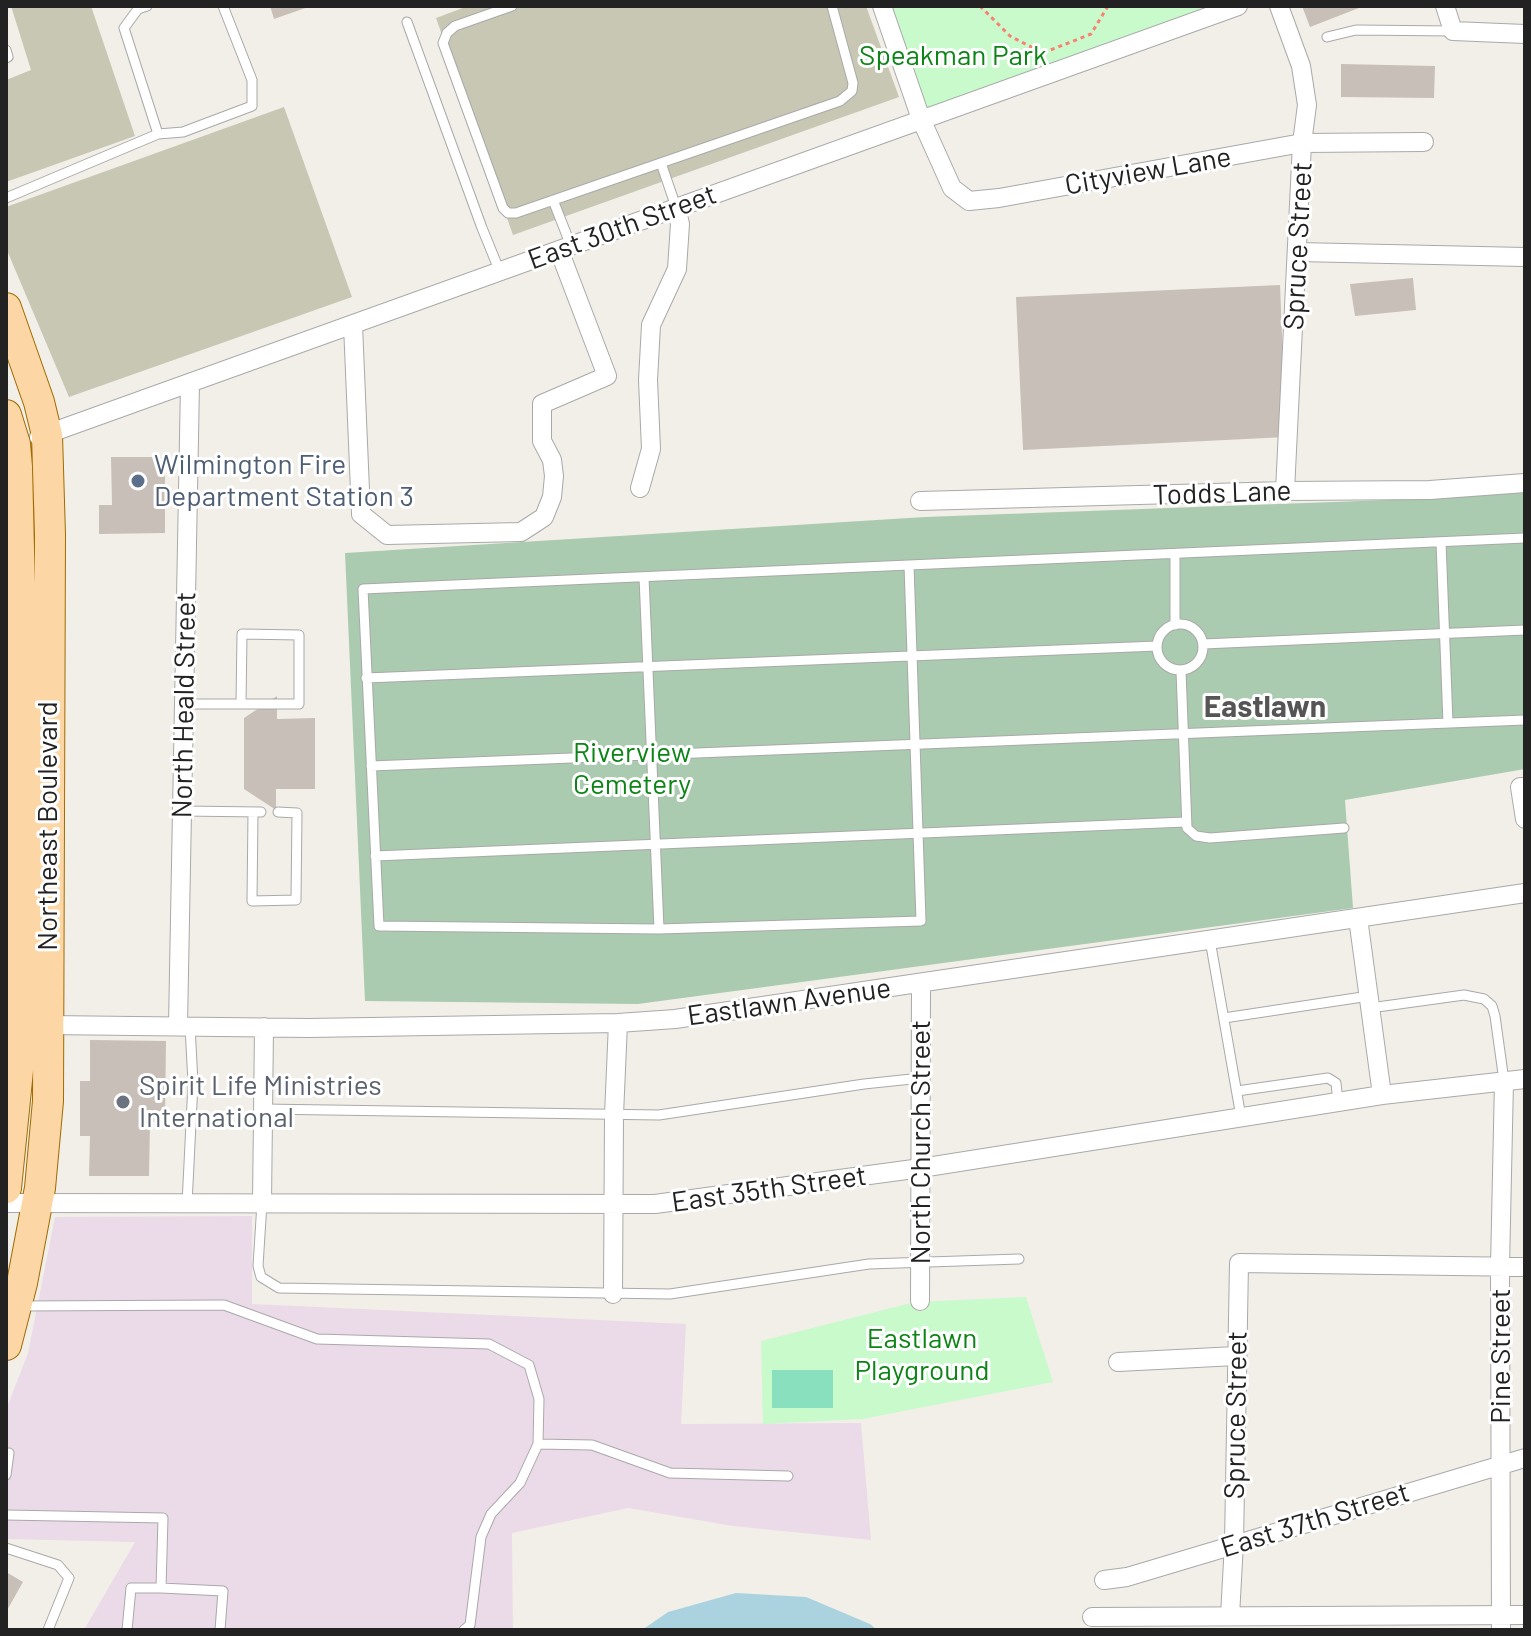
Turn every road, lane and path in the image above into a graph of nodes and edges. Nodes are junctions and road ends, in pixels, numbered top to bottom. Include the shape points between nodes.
1 (147, 6) edge
2 (223, 6) edge
3 (512, 6) edge
4 (832, 6) edge
5 (882, 6) edge
6 (980, 6) edge
7 (1108, 6) edge
8 (1238, 6) edge
9 (1279, 6) edge
10 (1445, 6) edge
11 (407, 22) dead end
12 (1459, 32) junction
13 (1525, 34) edge
14 (1327, 37) dead end
15 (6, 50) edge
16 (6, 58) edge
17 (921, 119) junction
18 (158, 134) junction
19 (1424, 142) dead end
20 (1302, 143) junction
21 (661, 163) junction
22 (6, 198) edge
23 (553, 200) junction
24 (676, 207) junction
25 (565, 248) junction
26 (1298, 252) junction
27 (1525, 257) edge
28 (500, 272) junction
29 (6, 308) edge
30 (353, 325) junction
31 (190, 384) junction
32 (6, 415) edge
33 (47, 435) junction
34 (10, 446) edge
35 (1525, 483) edge
36 (640, 488) dead end
37 (1285, 491) junction
38 (920, 501) dead end
39 (12, 520) edge
40 (1525, 538) edge
41 (1441, 542) junction
42 (1175, 554) junction
43 (909, 565) junction
44 (644, 577) junction
45 (13, 602) edge
46 (1175, 625) junction
47 (1525, 630) edge
48 (1444, 633) junction
49 (1203, 644) junction
50 (1157, 646) junction
51 (912, 655) junction
52 (648, 666) junction
53 (1181, 671) junction
54 (366, 678) junction
55 (184, 704) junction
56 (241, 704) junction
57 (1525, 720) edge
58 (1448, 723) junction
59 (1182, 734) junction
60 (915, 745) junction
61 (652, 755) junction
62 (371, 766) junction
63 (1525, 787) edge
64 (182, 811) junction
65 (278, 812) dead end
66 (1525, 819) edge
67 (1185, 822) junction
68 (1344, 828) dead end
69 (918, 833) junction
70 (656, 844) junction
71 (375, 856) junction
72 (1525, 893) edge
73 (1358, 918) junction
74 (659, 929) junction
75 (1210, 940) junction
76 (921, 984) junction
77 (1370, 1002) junction
78 (1224, 1018) junction
79 (618, 1023) junction
80 (184, 1026) junction
81 (264, 1027) junction
82 (34, 1028) junction
83 (921, 1078) junction
84 (1525, 1079) edge
85 (1504, 1081) junction
86 (1237, 1091) junction
87 (1382, 1095) junction
88 (1338, 1102) junction
89 (263, 1109) junction
90 (614, 1115) junction
91 (1241, 1117) junction
92 (921, 1168) junction
93 (6, 1188) edge
94 (6, 1203) edge
95 (262, 1203) junction
96 (187, 1204) junction
97 (615, 1204) junction
98 (36, 1205) junction
99 (1019, 1259) dead end
100 (920, 1261) junction
101 (1500, 1267) junction
102 (1525, 1267) edge
103 (613, 1294) junction
104 (920, 1301) dead end
105 (11, 1305) edge
106 (6, 1345) edge
107 (1236, 1356) junction
108 (1118, 1362) dead end
109 (538, 1444) junction
110 (9, 1453) dead end
111 (1525, 1458) edge
112 (1501, 1464) junction
113 (6, 1475) edge
114 (788, 1476) dead end
115 (6, 1515) edge
116 (1234, 1543) junction
117 (6, 1548) edge
118 (1104, 1580) dead end
119 (161, 1588) junction
120 (1525, 1615) edge
121 (1230, 1616) junction
122 (1092, 1617) dead end
123 (1501, 1623) edge
124 (48, 1630) edge
125 (127, 1630) edge
126 (220, 1630) edge
127 (464, 1630) edge

1 - 18 lane via 138,9 124,28
2 - 18 lane via 252,80 252,106 183,132
3 - 23 lane via 455,26 443,43 503,208 516,213
4 - 21 lane via 853,83 848,96
5 - 17 street
6 - 7 path via 1010,36 1043,53 1091,34
8 - 17 street, East 30th Street
9 - 20 street, Spruce Street via 1301,66 1307,105
10 - 12 street
11 - 28 lane
12 - 13 street
12 - 14 lane via 1356,30
15 - 16 lane
17 - 20 street, Cityview Lane via 952,188 969,201
17 - 24 street, East 30th Street
18 - 22 lane
19 - 20 street, Cityview Lane
20 - 26 street, Spruce Street
21 - 23 lane
21 - 24 lane
23 - 25 lane
24 - 25 street, East 30th Street
24 - 36 street via 677,269 651,325 651,449
25 - 28 street, East 30th Street
25 - 30 street via 607,376 542,404 542,441 554,476 552,497 544,517 521,532 387,535 361,514
26 - 27 street
26 - 37 street, Spruce Street
28 - 30 street, East 30th Street
29 - 33 main road, Northeast Boulevard
30 - 31 street, East 30th Street
31 - 33 street, East 30th Street
31 - 55 street, North Heald Street
32 - 34 main road
33 - 34 street, East 30th Street
33 - 82 main road, Northeast Boulevard via 50,550
34 - 39 main road
35 - 37 street, Todds Lane
37 - 38 street, Todds Lane
39 - 45 main road
40 - 41 lane
41 - 42 lane
41 - 48 lane
42 - 43 lane
42 - 46 lane
43 - 44 lane
43 - 51 lane
44 - 52 lane
44 - 54 lane via 363,589
45 - 82 main road
46 - 49 lane via 1190,626
46 - 50 lane via 1163,632
47 - 48 lane
48 - 49 lane
48 - 58 lane
49 - 53 lane via 1200,659
50 - 51 lane
50 - 53 lane via 1161,661
51 - 52 lane
51 - 60 lane
52 - 54 lane
52 - 61 lane
53 - 59 lane
54 - 62 lane
55 - 56 lane
55 - 64 street, North Heald Street
56 - 56 lane via 299,704 299,635 242,634
57 - 58 lane
58 - 59 lane
59 - 60 lane
59 - 67 lane
60 - 61 lane
60 - 69 lane
61 - 62 lane
61 - 70 lane
62 - 71 lane
63 - 66 street via 1520,787
64 - 65 lane via 257,812 252,901 296,900 297,813
64 - 80 street, North Heald Street
67 - 68 lane via 1196,836 1210,838
67 - 69 lane
69 - 70 lane
69 - 74 lane via 921,921
70 - 71 lane
70 - 74 lane
71 - 74 lane via 379,926
72 - 73 street, Eastlawn Avenue
73 - 75 street, Eastlawn Avenue
73 - 77 street
75 - 76 street, Eastlawn Avenue
75 - 78 lane
76 - 79 street, Eastlawn Avenue
76 - 83 street, North Church Street
77 - 78 lane
77 - 85 lane via 1464,995 1484,999 1495,1016
77 - 87 street
78 - 86 lane
79 - 81 street, Eastlawn Avenue
79 - 90 street
80 - 81 street, Eastlawn Avenue
80 - 82 street, Eastlawn Avenue
80 - 96 lane via 193,1083
81 - 89 street
82 - 93 main road
82 - 98 main road via 24,1178
83 - 90 lane via 685,1112
83 - 92 street, North Church Street
84 - 85 street, East 35th Street
85 - 87 street, East 35th Street
85 - 101 street, Pine Street
86 - 88 lane via 1328,1078 1336,1083
86 - 91 lane
87 - 88 street, East 35th Street
88 - 91 street, East 35th Street
89 - 90 lane
89 - 95 street
90 - 97 street
91 - 92 street, East 35th Street
92 - 97 street, East 35th Street via 681,1202
92 - 100 street, North Church Street
94 - 98 street, East 35th Street
95 - 96 street, East 35th Street
95 - 97 street, East 35th Street
95 - 103 lane via 258,1266 261,1277 279,1288
96 - 98 street, East 35th Street
97 - 103 street
98 - 105 main road
99 - 100 lane
100 - 103 lane via 684,1293
100 - 104 street, North Church Street
101 - 102 street
101 - 107 street, Spruce Street via 1239,1263
101 - 112 street, Pine Street
105 - 106 main road
105 - 109 lane via 224,1305 317,1339 489,1344 529,1365 539,1399
107 - 108 street
107 - 116 street, Spruce Street
109 - 114 lane via 592,1445 670,1473
109 - 127 lane via 520,1483 491,1514 481,1537 470,1625
110 - 113 lane
111 - 112 street, East 37th Street
112 - 116 street, East 37th Street
112 - 123 street, Pine Street
115 - 119 lane via 163,1518
116 - 118 street, East 37th Street
116 - 121 street, Spruce Street
117 - 124 lane via 58,1565 69,1578
119 - 125 lane via 131,1588
119 - 126 lane via 223,1591
120 - 123 street
121 - 122 street
121 - 123 street

